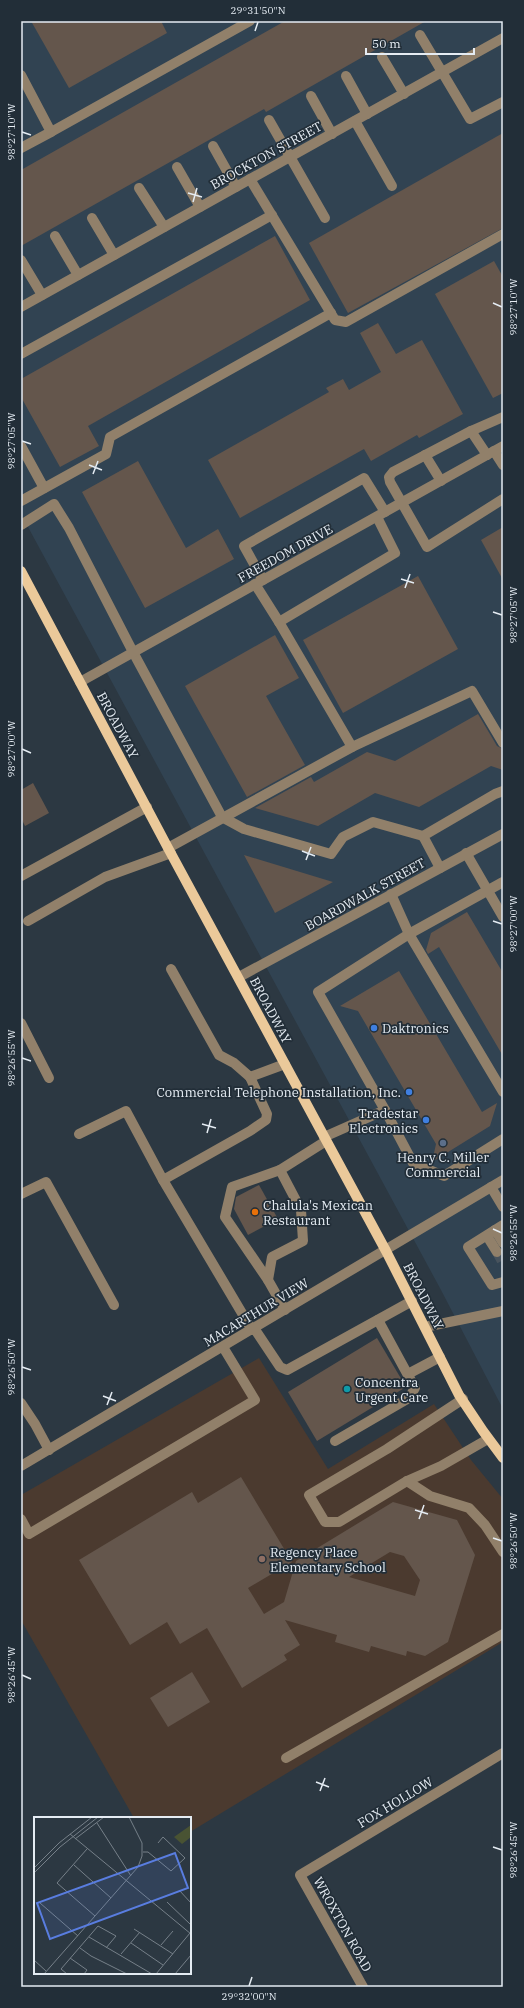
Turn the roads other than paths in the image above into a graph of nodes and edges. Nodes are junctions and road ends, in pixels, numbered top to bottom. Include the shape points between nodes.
1 (250, 21) edge
2 (420, 35) dead end
3 (503, 38) edge
4 (382, 57) dead end
5 (442, 73) junction
6 (21, 75) edge
7 (346, 76) dead end
8 (404, 94) junction
9 (310, 96) dead end
10 (503, 102) edge
11 (367, 114) junction
12 (269, 120) dead end
13 (355, 121) junction
14 (51, 132) junction
15 (332, 134) junction
16 (213, 146) dead end
17 (21, 148) edge
18 (289, 157) junction
19 (177, 167) dead end
20 (250, 179) junction
21 (392, 186) dead end
22 (236, 187) junction
23 (139, 188) dead end
24 (200, 207) junction
25 (272, 215) junction
26 (92, 218) dead end
27 (325, 218) dead end
28 (164, 227) junction
29 (503, 234) edge
30 (55, 236) dead end
31 (114, 255) junction
32 (21, 260) edge
33 (78, 275) junction
34 (42, 295) junction
35 (21, 307) edge
36 (331, 314) junction
37 (21, 354) edge
38 (503, 417) edge
39 (471, 431) junction
40 (21, 446) edge
41 (495, 451) edge
42 (425, 455) junction
43 (503, 465) edge
44 (441, 481) junction
45 (44, 488) junction
46 (503, 499) edge
47 (21, 501) edge
48 (402, 503) junction
49 (381, 514) junction
50 (21, 525) edge
51 (21, 571) edge
52 (259, 582) junction
53 (279, 622) junction
54 (133, 652) junction
55 (80, 682) junction
56 (503, 743) edge
57 (352, 747) junction
58 (503, 791) edge
59 (146, 807) junction
60 (222, 817) junction
61 (503, 834) edge
62 (423, 836) junction
63 (169, 851) junction
64 (466, 853) junction
65 (440, 868) junction
66 (21, 876) edge
67 (503, 882) edge
68 (488, 890) junction
69 (391, 894) junction
70 (503, 917) edge
71 (28, 922) dead end
72 (409, 934) junction
73 (171, 969) dead end
74 (239, 977) junction
75 (21, 1023) edge
76 (285, 1064) junction
77 (250, 1077) junction
78 (50, 1078) dead end
79 (503, 1092) edge
80 (385, 1110) junction
81 (79, 1134) dead end
82 (325, 1139) junction
83 (503, 1139) edge
84 (280, 1170) junction
85 (163, 1180) junction
86 (503, 1180) edge
87 (491, 1187) junction
88 (21, 1194) edge
89 (503, 1207) edge
90 (495, 1230) edge
91 (503, 1243) tunnel mouth
92 (386, 1250) junction
93 (497, 1252) tunnel mouth
94 (268, 1280) junction
95 (503, 1282) edge
96 (412, 1301) junction
97 (114, 1305) dead end
98 (285, 1310) junction
99 (503, 1311) edge
100 (378, 1320) junction
101 (425, 1327) junction
102 (253, 1329) junction
103 (223, 1347) junction
104 (440, 1357) junction
105 (408, 1374) junction
106 (463, 1400) junction
107 (22, 1405) edge
108 (488, 1439) junction
109 (335, 1441) dead end
110 (49, 1450) junction
111 (503, 1458) edge
112 (21, 1466) edge
113 (407, 1481) junction
114 (21, 1519) edge
115 (503, 1552) edge
116 (503, 1634) edge
117 (503, 1753) edge
118 (286, 1758) dead end
119 (300, 1874) joint
120 (363, 1987) edge

1 - 14 street
2 - 5 street
3 - 5 street, BROCKTON STREET
4 - 8 street
5 - 8 street, BROCKTON STREET
5 - 10 street via 470,119
6 - 14 street
7 - 11 street
8 - 11 street, BROCKTON STREET
9 - 15 street
11 - 13 street, BROCKTON STREET
12 - 18 street
13 - 15 street, BROCKTON STREET
13 - 21 street
14 - 17 street
15 - 18 street, BROCKTON STREET
16 - 22 street
18 - 20 street, BROCKTON STREET
18 - 27 street
19 - 24 street
20 - 22 street, BROCKTON STREET
20 - 25 street
22 - 24 street, BROCKTON STREET
23 - 28 street
24 - 28 street, BROCKTON STREET
25 - 36 street
25 - 37 street
26 - 31 street
28 - 31 street, BROCKTON STREET
29 - 36 street via 346,322 334,320
30 - 33 street
31 - 33 street, BROCKTON STREET
32 - 34 street
33 - 34 street, BROCKTON STREET
34 - 35 street, BROCKTON STREET
36 - 45 street via 110,437 106,454
38 - 39 street
39 - 41 street
39 - 42 street
40 - 45 street
41 - 43 street
41 - 44 street, FREEDOM DRIVE
42 - 44 street
42 - 48 street via 393,472 389,477
44 - 48 street, FREEDOM DRIVE
45 - 47 street
46 - 48 street via 427,546
48 - 49 street, FREEDOM DRIVE
49 - 52 street, FREEDOM DRIVE
49 - 52 street via 364,478 244,546
49 - 53 street via 395,553
50 - 54 street via 54,504
51 - 55 main road, BROADWAY
52 - 53 street
52 - 54 street, FREEDOM DRIVE
53 - 57 street
54 - 55 street, FREEDOM DRIVE
54 - 60 street
55 - 59 main road, BROADWAY
56 - 57 street via 472,691
57 - 60 street
58 - 62 street
59 - 63 main road, BROADWAY
59 - 66 street
60 - 62 street via 244,829 331,854 343,837 373,822
60 - 63 street
61 - 64 street, BOARDWALK STREET
62 - 65 street
63 - 71 street via 105,877
63 - 74 main road, BROADWAY
64 - 65 street, BOARDWALK STREET
64 - 68 street
65 - 69 street, BOARDWALK STREET
67 - 68 street
68 - 70 street
68 - 72 street
69 - 72 street
69 - 74 street, BOARDWALK STREET
72 - 79 street
72 - 80 street via 318,992
73 - 77 street via 219,1055 234,1063
74 - 76 main road, BROADWAY
75 - 78 street
76 - 77 street
76 - 82 main road, BROADWAY
77 - 85 street via 267,1114 266,1120
80 - 82 street
80 - 83 street via 413,1163 444,1176
81 - 85 street via 126,1111
82 - 84 street
82 - 92 main road, BROADWAY
84 - 94 street via 302,1210 303,1241 272,1257
84 - 94 street via 232,1188 225,1217
85 - 102 street
86 - 87 street, MACARTHUR VIEW
87 - 89 street
87 - 92 street, MACARTHUR VIEW
88 - 97 street via 46,1182
90 - 91 street
90 - 93 street
90 - 95 street via 468,1247 492,1286
92 - 96 main road, BROADWAY
92 - 98 street, MACARTHUR VIEW
94 - 98 street
96 - 100 street
96 - 101 main road, BROADWAY
98 - 102 street, MACARTHUR VIEW
99 - 101 street
100 - 102 street via 287,1370 280,1367
100 - 105 street
101 - 104 main road, BROADWAY
102 - 103 street, MACARTHUR VIEW
103 - 110 street, MACARTHUR VIEW
103 - 114 street via 255,1400 29,1534
104 - 105 street
104 - 106 main road, BROADWAY
105 - 109 street via 415,1388 409,1398
106 - 108 main road, BROADWAY
106 - 113 street via 309,1495 325,1522 339,1522
107 - 110 street
108 - 111 main road, BROADWAY
108 - 113 street via 441,1466
110 - 112 street, MACARTHUR VIEW
113 - 115 street via 430,1496 469,1508 485,1525
116 - 118 street
117 - 119 street, FOX HOLLOW
119 - 120 street, WROXTON ROAD

